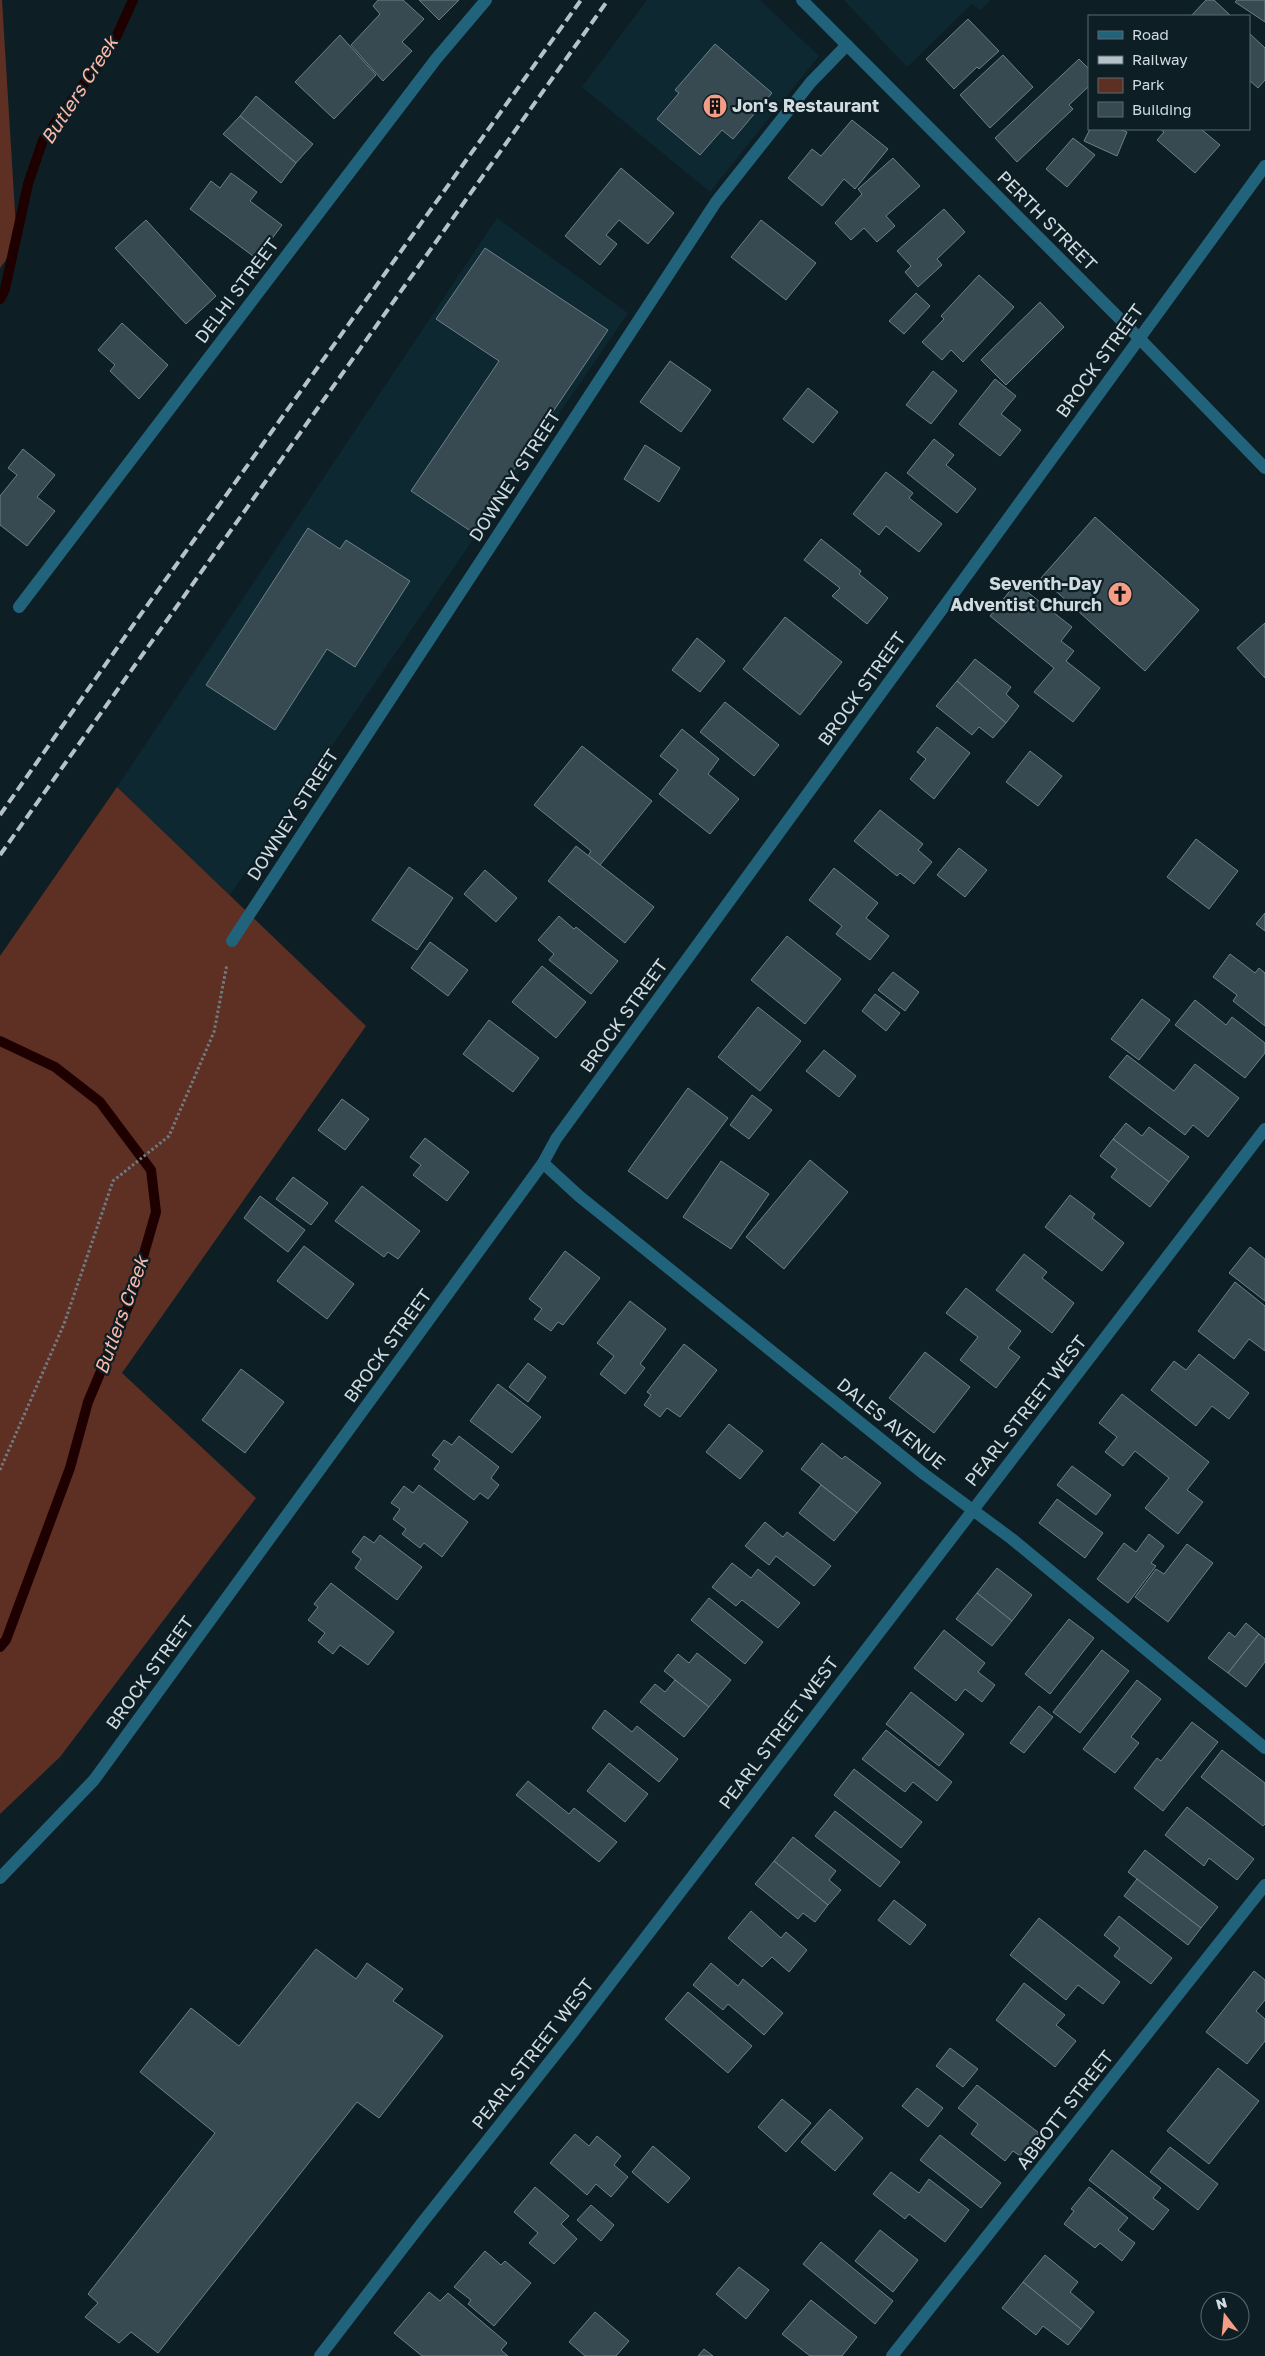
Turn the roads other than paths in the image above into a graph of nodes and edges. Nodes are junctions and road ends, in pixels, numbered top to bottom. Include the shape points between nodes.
1 (486, 0) edge
2 (802, 0) edge
3 (847, 45) junction
4 (1265, 166) edge
5 (1138, 337) junction
6 (1265, 468) edge
7 (19, 607) dead end
8 (232, 940) road end
9 (1265, 1129) edge
10 (543, 1163) junction
11 (973, 1509) junction
12 (1265, 1748) edge
13 (0, 1878) edge
14 (1265, 1885) edge
15 (320, 2356) edge
16 (892, 2356) edge

1 - 7 street, DELHI STREET via 436,59
2 - 3 street, PERTH STREET
3 - 5 street, PERTH STREET
3 - 8 street, DOWNEY STREET via 811,82 716,202
4 - 5 street, BROCK STREET
5 - 6 street, PERTH STREET
5 - 10 street, BROCK STREET via 562,1131
9 - 11 street, PEARL STREET WEST
10 - 11 street, DALES AVENUE via 579,1196 924,1474
10 - 13 street, BROCK STREET via 94,1780
11 - 12 street, DALES AVENUE
11 - 15 street, PEARL STREET WEST via 570,2036
14 - 16 street, ABBOTT STREET

